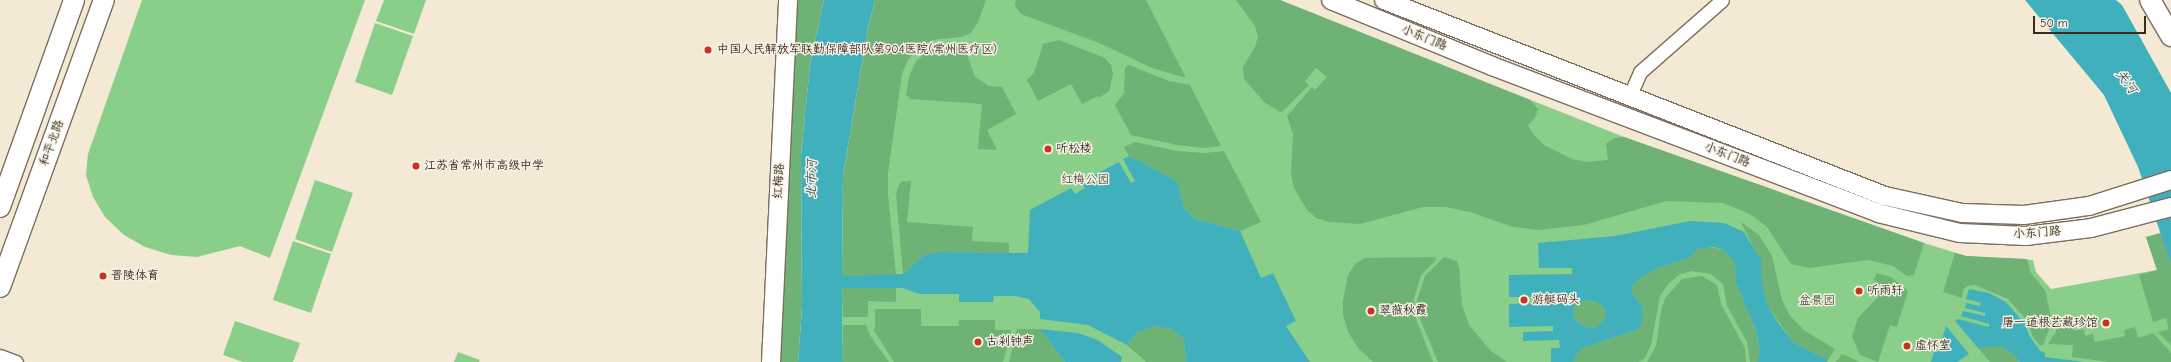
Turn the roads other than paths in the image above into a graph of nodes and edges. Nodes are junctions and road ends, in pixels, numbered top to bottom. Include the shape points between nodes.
1 (74, 0) edge
2 (104, 0) edge
3 (788, 0) edge
4 (1331, 0) edge
5 (1384, 0) edge
6 (1722, 0) edge
7 (2150, 0) edge
8 (2171, 36) edge
9 (1629, 98) junction
10 (2171, 180) edge
11 (0, 207) edge
12 (2171, 207) edge
13 (0, 287) edge
14 (0, 356) edge
15 (16, 362) edge
16 (771, 362) edge

1 - 11 main road
2 - 13 main road, 和平北路
3 - 16 main road, 红梅路
4 - 12 main road, 小东门路 via 1500,69 1878,213 1960,233 2026,236 2091,228
5 - 9 main road, 小东门路
6 - 9 street via 1640,72
7 - 8 main road
9 - 10 main road, 小东门路 via 1885,196 1962,213 2024,215 2089,206
14 - 15 street

